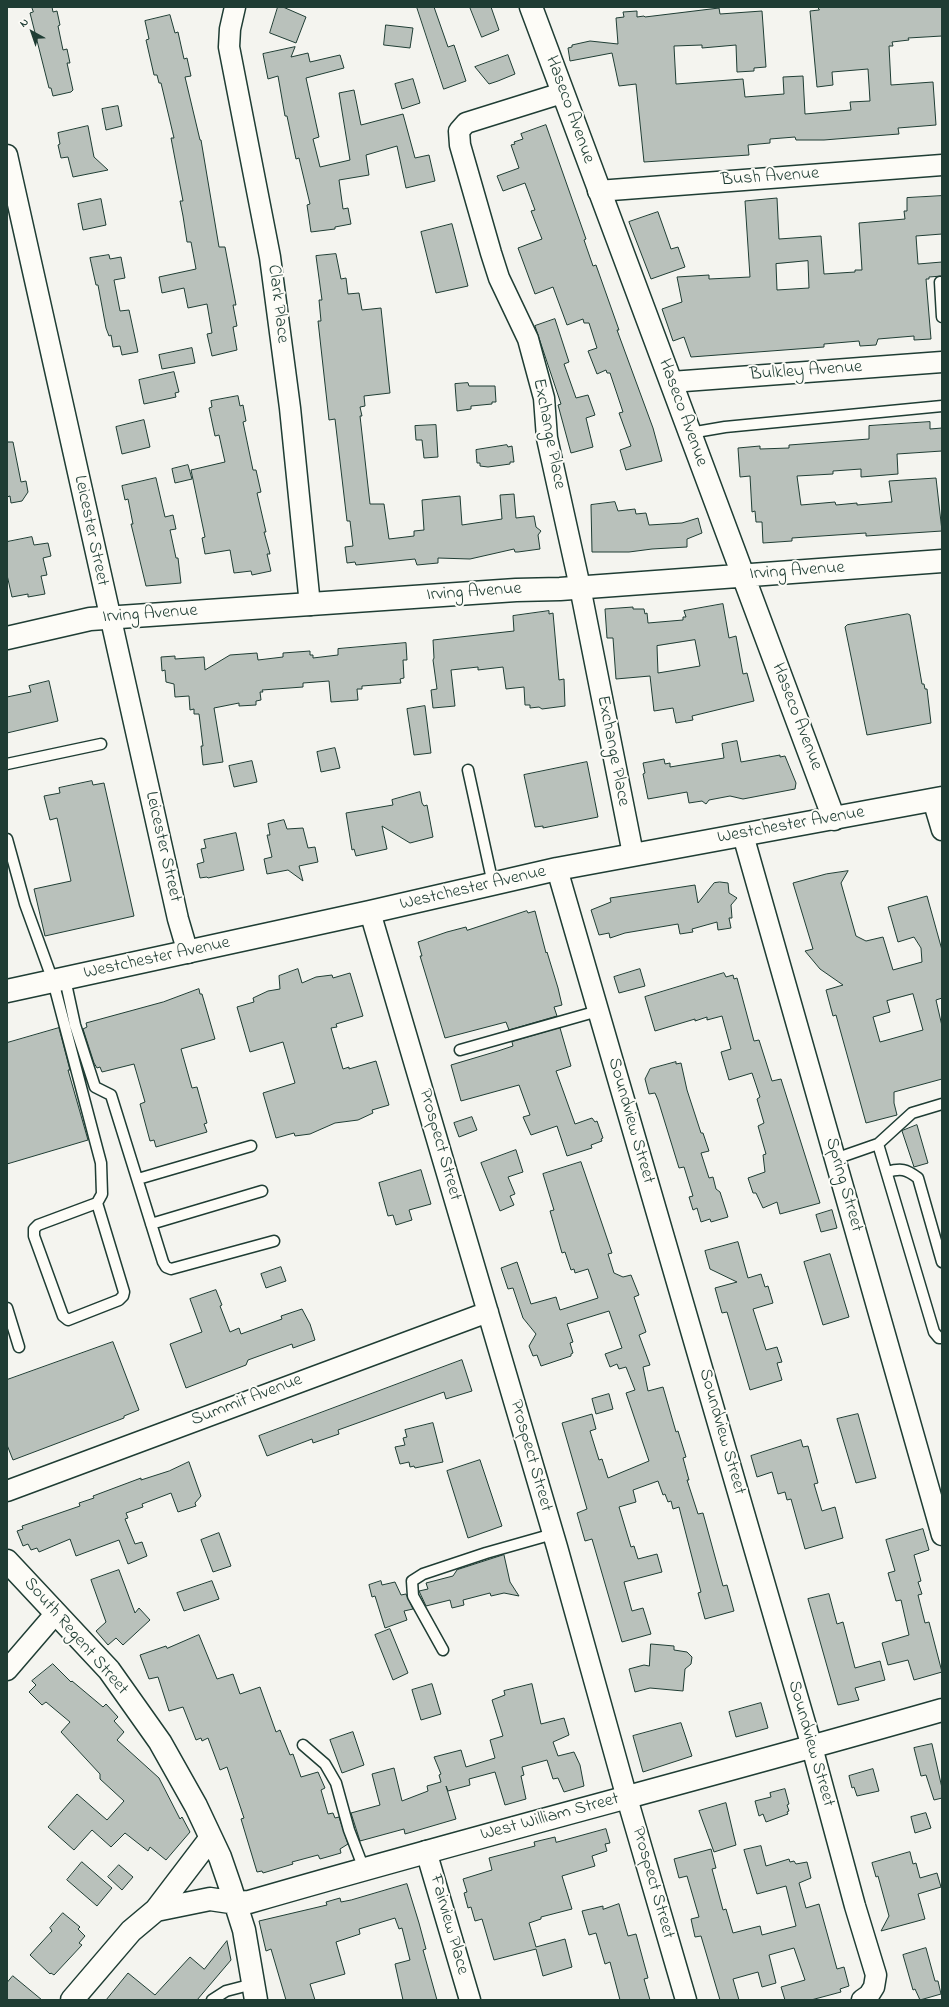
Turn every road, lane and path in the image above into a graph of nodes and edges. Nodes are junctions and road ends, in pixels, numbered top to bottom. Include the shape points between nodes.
1 (235, 7) edge
2 (531, 7) edge
3 (562, 93) junction
4 (7, 155) edge
5 (942, 165) edge
6 (598, 191) junction
7 (940, 282) dead end
8 (942, 317) edge
9 (942, 362) edge
10 (671, 382) junction
11 (942, 406) edge
12 (690, 434) junction
13 (942, 561) edge
14 (742, 576) junction
15 (580, 587) junction
16 (310, 605) junction
17 (109, 618) junction
18 (7, 638) edge
19 (101, 744) dead end
20 (7, 764) edge
21 (468, 770) dead end
22 (938, 799) edge
23 (834, 819) junction
24 (942, 830) edge
25 (743, 835) junction
26 (7, 839) edge
27 (632, 854) junction
28 (557, 869) junction
29 (493, 884) junction
30 (370, 912) junction
31 (188, 953) junction
32 (59, 980) junction
33 (7, 991) edge
34 (598, 1011) junction
35 (460, 1050) dead end
36 (942, 1104) edge
37 (878, 1144) junction
38 (250, 1146) dead end
39 (835, 1159) junction
40 (887, 1172) junction
41 (138, 1179) junction
42 (262, 1191) dead end
43 (97, 1202) junction
44 (151, 1224) junction
45 (274, 1241) dead end
46 (942, 1262) edge
47 (7, 1308) edge
48 (488, 1312) junction
49 (942, 1338) edge
50 (19, 1347) dead end
51 (7, 1492) edge
52 (553, 1534) junction
53 (942, 1535) edge
54 (7, 1561) edge
55 (56, 1614) junction
56 (443, 1650) dead end
57 (7, 1670) edge
58 (942, 1710) edge
59 (303, 1745) dead end
60 (812, 1747) junction
61 (627, 1798) junction
62 (210, 1839) junction
63 (426, 1851) junction
64 (364, 1869) junction
65 (237, 1903) junction
66 (156, 1910) junction
67 (254, 1992) edge
68 (865, 1997) edge
69 (72, 2000) edge
70 (212, 2000) edge
71 (470, 2000) edge
72 (686, 2000) edge

1 - 16 street, Clark Place via 229,47 270,257 290,408
2 - 3 street, Haseco Avenue
3 - 6 street, Haseco Avenue
3 - 15 street, Exchange Place via 466,123 459,132 460,144 491,253 499,278 528,339 544,398 547,438
4 - 17 street, Leicester Street
5 - 6 street, Bush Avenue
6 - 10 street, Haseco Avenue
7 - 8 lane
9 - 10 street, Bulkley Avenue
10 - 12 street, Haseco Avenue
11 - 12 lane via 725,427
12 - 14 street, Haseco Avenue
13 - 14 street, Irving Avenue
14 - 15 street, Irving Avenue
14 - 23 street, Haseco Avenue
15 - 16 street, Irving Avenue
15 - 27 street, Exchange Place
16 - 17 street, Irving Avenue
17 - 18 street, Irving Avenue via 90,619
17 - 31 street, Leicester Street
19 - 20 lane
21 - 29 lane
22 - 23 street, Westchester Avenue
22 - 24 street
23 - 25 street, Westchester Avenue
25 - 27 street, Westchester Avenue
25 - 39 street, Spring Street
26 - 32 lane via 25,904
27 - 28 street, Westchester Avenue
28 - 29 street, Westchester Avenue
28 - 34 street, Soundview Street
29 - 30 street, Westchester Avenue
30 - 31 street, Westchester Avenue
30 - 48 street, Prospect Street
31 - 32 street, Westchester Avenue
32 - 33 street, Westchester Avenue
32 - 41 lane via 95,1087 111,1096
32 - 43 lane via 101,1163 102,1194
34 - 35 lane
34 - 60 street, Soundview Street
36 - 37 lane via 912,1113
37 - 39 lane
37 - 40 lane
38 - 41 lane
39 - 53 street, Spring Street
40 - 46 lane via 902,1168 918,1178
40 - 49 lane via 934,1332
41 - 44 lane
42 - 44 lane
43 - 43 lane via 38,1225 34,1229 34,1236 63,1316 68,1320 119,1300 124,1292
44 - 45 lane via 163,1262 171,1269
47 - 50 lane
48 - 51 street, Summit Avenue
48 - 52 street, Prospect Street
52 - 56 lane via 479,1555 412,1580 413,1596
52 - 61 street, Prospect Street
54 - 55 street, South Regent Street
55 - 57 street
55 - 62 street, South Regent Street via 109,1670 160,1742 196,1806
58 - 60 street, West William Street
59 - 64 lane via 324,1764 336,1784 349,1830
60 - 61 street, West William Street
60 - 68 street, Soundview Street via 876,1975 874,1987
61 - 63 street, West William Street
61 - 72 street, Prospect Street
62 - 65 street, South Regent Street via 220,1857
62 - 66 street, West William Street
63 - 64 street, West William Street
63 - 71 street, Fairview Place
64 - 65 street, West William Street via 249,1902
65 - 66 street, West William Street via 210,1899
65 - 67 street, South Regent Street
66 - 69 street, West William Street via 131,1931
67 - 70 lane via 226,1991

